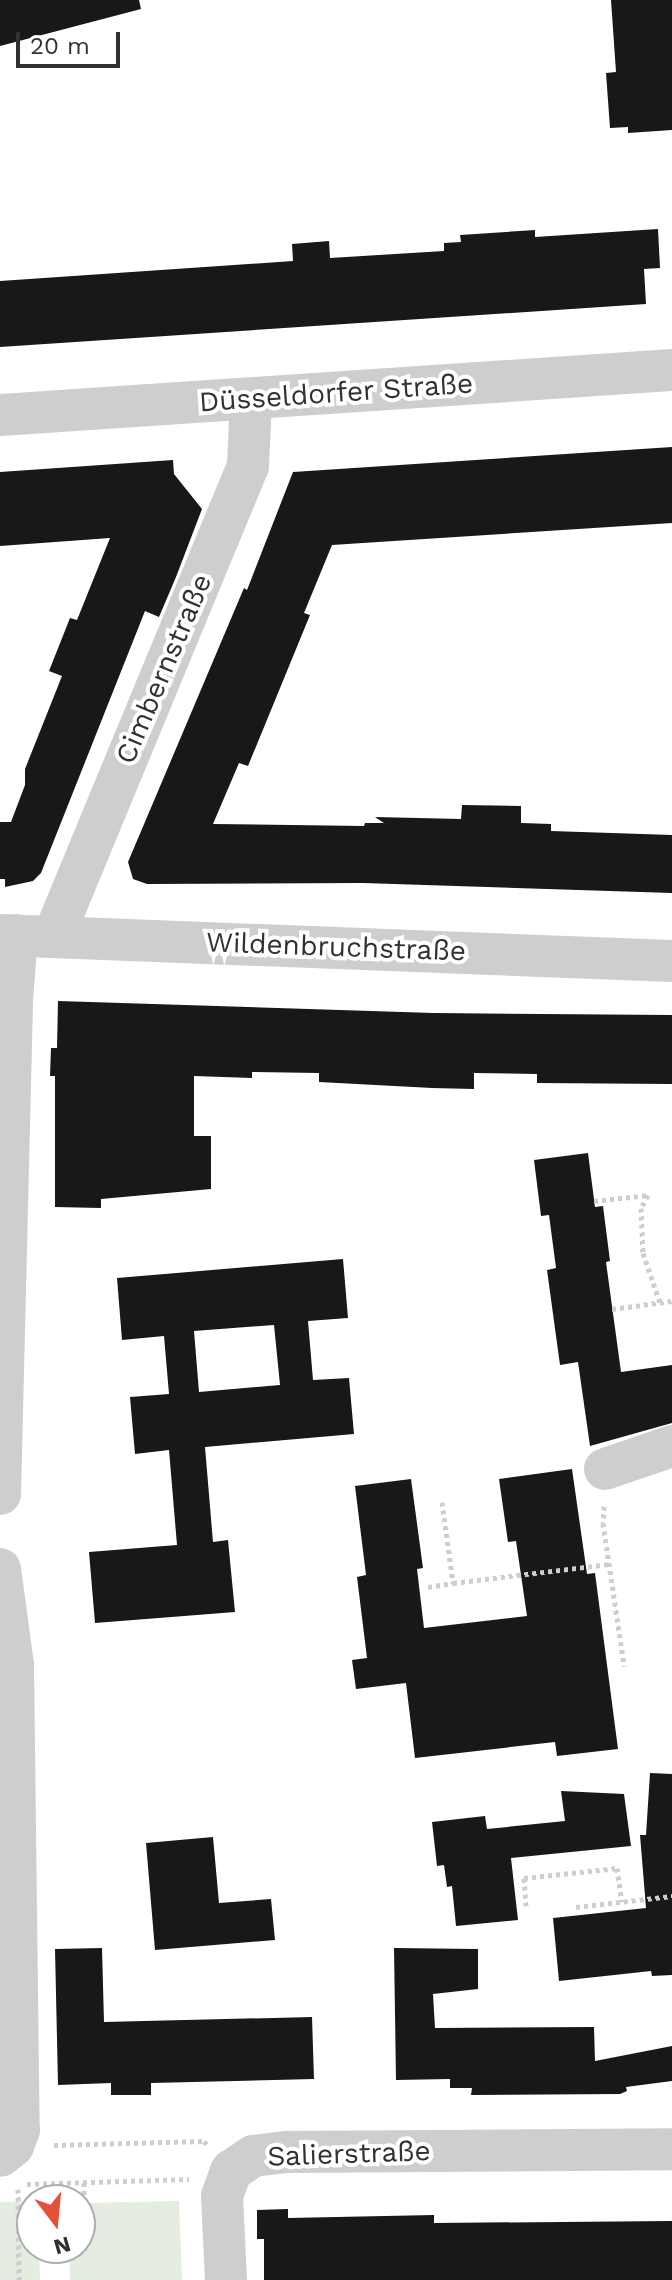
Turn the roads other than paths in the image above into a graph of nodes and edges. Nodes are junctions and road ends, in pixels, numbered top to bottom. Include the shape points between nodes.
1 (672, 370) edge
2 (251, 399) junction
3 (0, 415) edge
4 (24, 935) edge
5 (672, 961) edge
6 (672, 1446) edge
7 (605, 1469) road end
8 (0, 1494) edge
9 (0, 1569) edge
10 (672, 2149) edge
11 (7, 2151) edge
12 (226, 2280) edge

1 - 2 street, Düsseldorfer Straße
2 - 3 street, Düsseldorfer Straße
2 - 4 street, Cimbernstraße via 248,466
4 - 5 street, Wildenbruchstraße
4 - 8 street, Cimbernstraße via 12,1000
6 - 7 street
9 - 11 street via 13,1665 19,2130
10 - 12 street, Salierstraße via 253,2156 230,2175 222,2196

